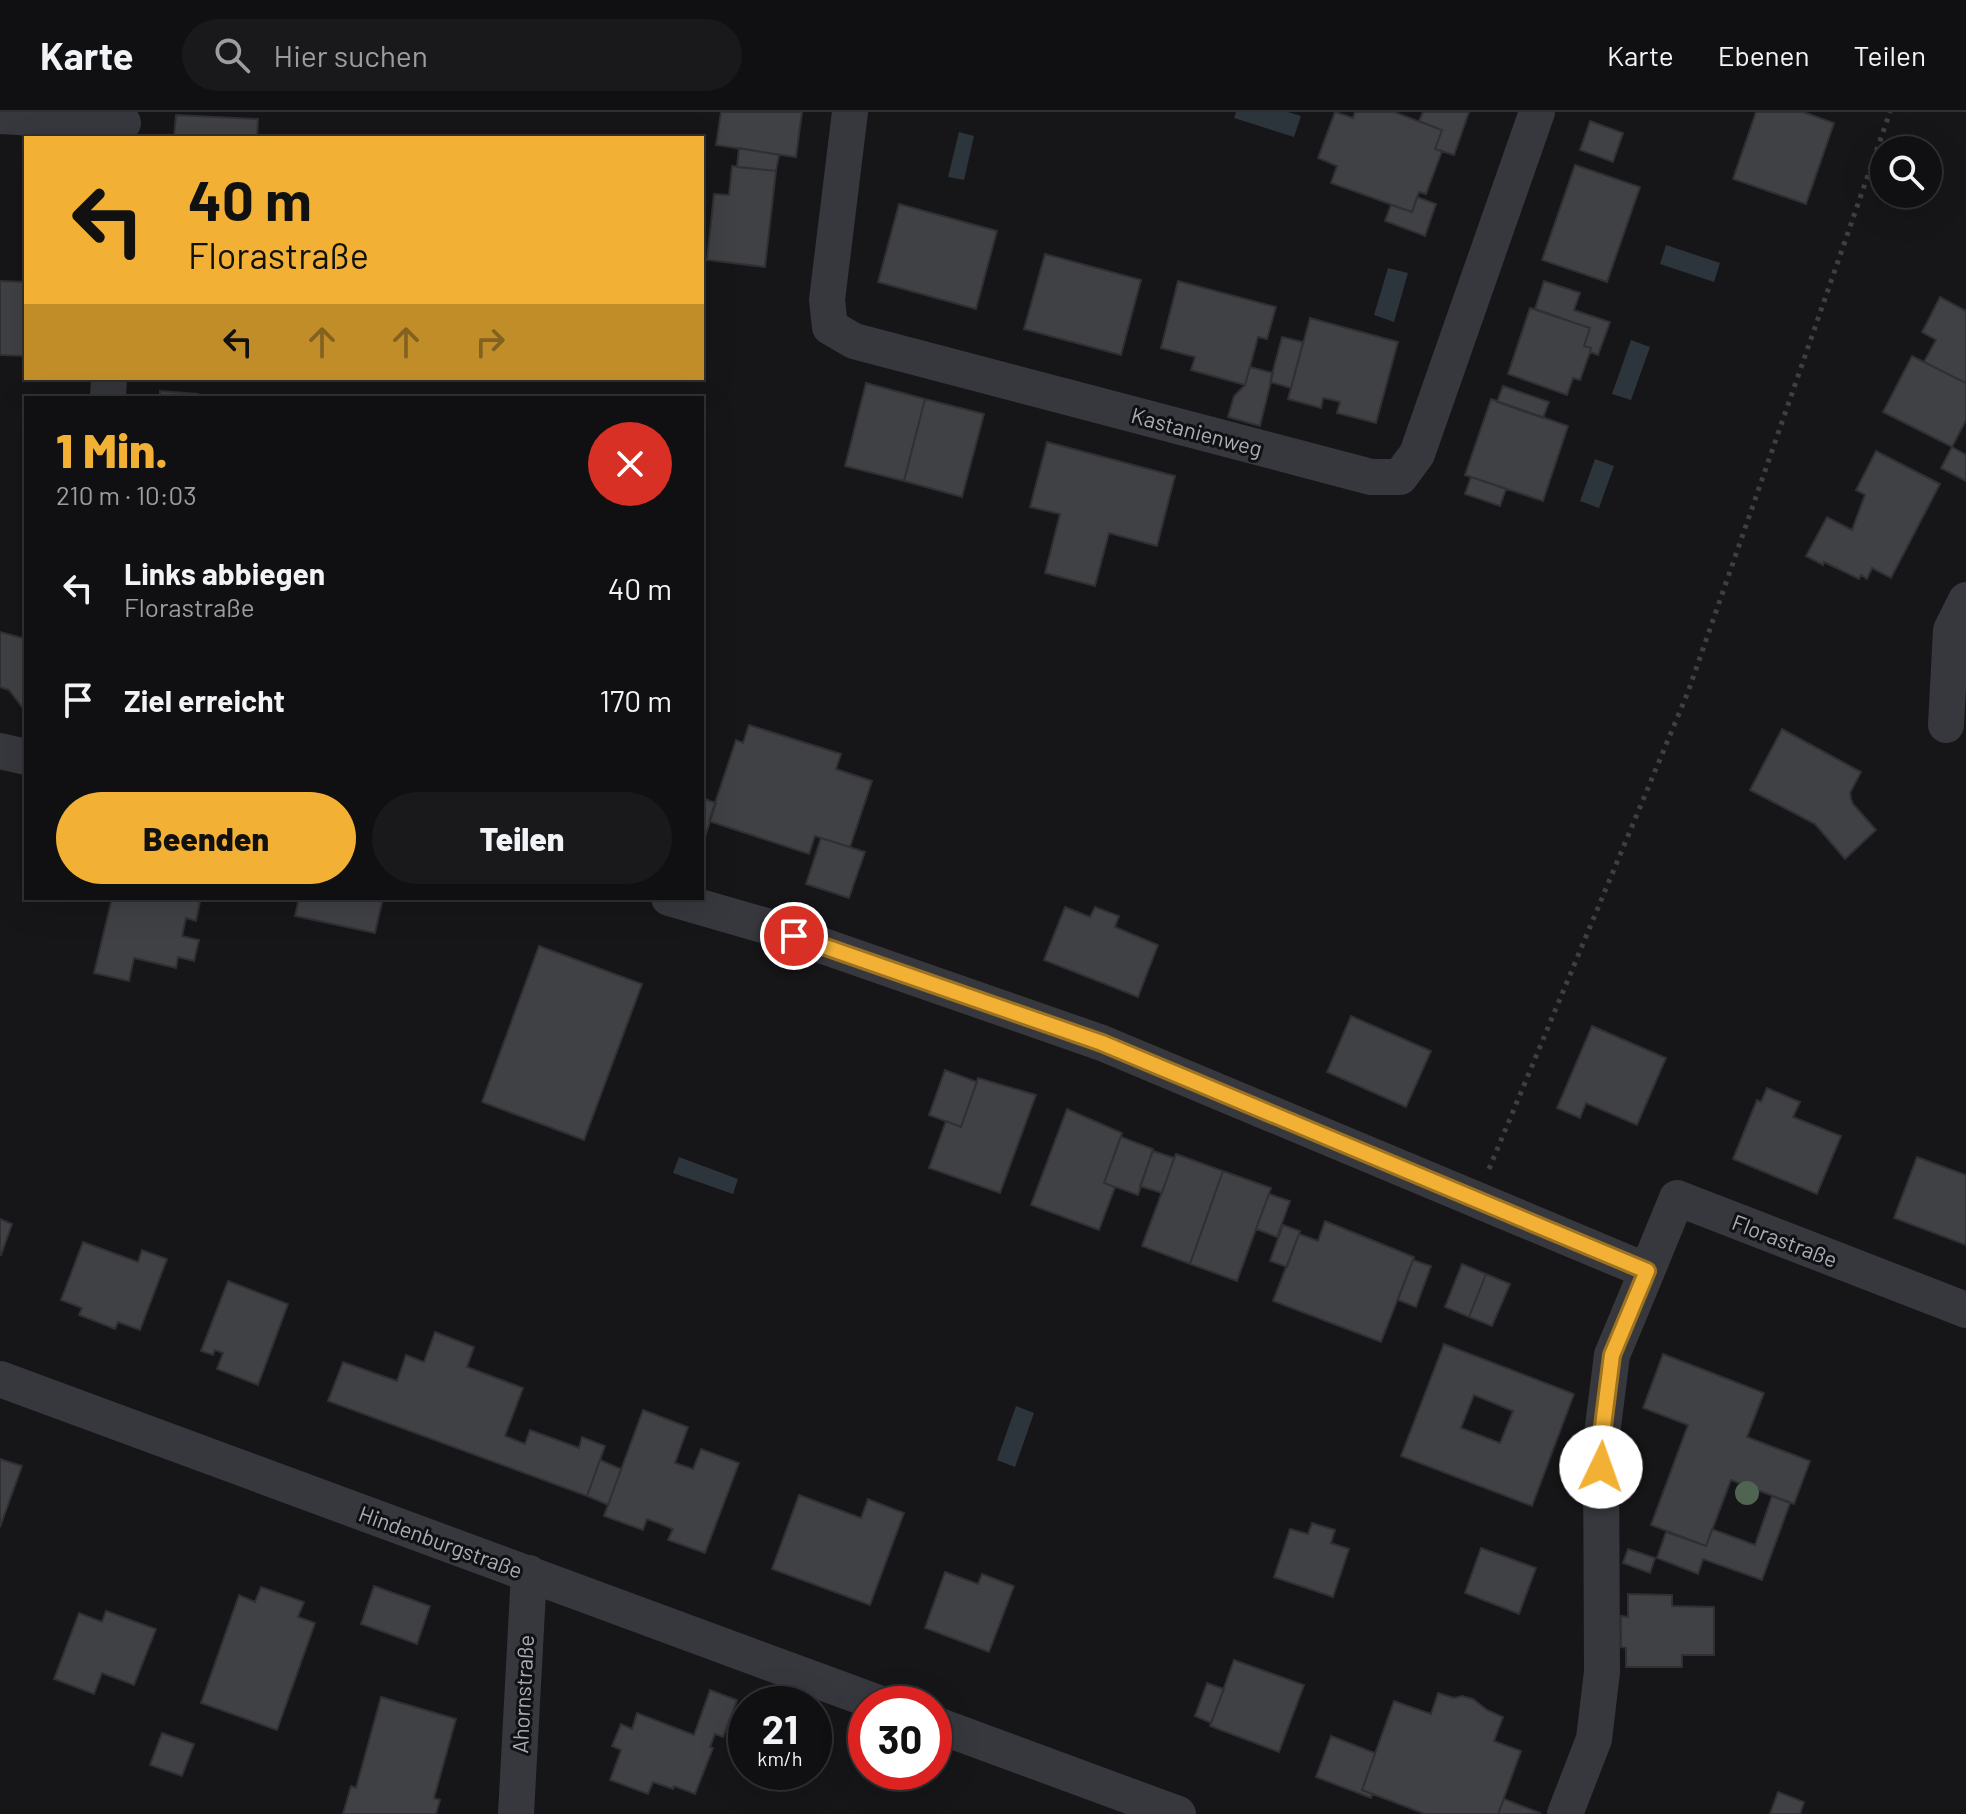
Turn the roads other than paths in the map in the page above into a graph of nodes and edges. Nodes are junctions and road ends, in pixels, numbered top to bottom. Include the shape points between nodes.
1 (850, 112) edge
2 (1537, 112) edge
3 (0, 116) edge
4 (123, 124) edge
5 (1966, 600) edge
6 (1946, 725) dead end
7 (0, 751) edge
8 (24, 757) edge
9 (676, 900) edge
10 (1647, 1271) junction
11 (1966, 1310) edge
12 (0, 1379) edge
13 (529, 1573) junction
14 (848, 1692) edge
15 (952, 1731) edge
16 (516, 1814) edge
17 (1178, 1814) edge
18 (1565, 1814) edge

1 - 2 street, Kastanienweg via 827,300 830,327 854,341 1371,477 1400,477 1417,454
3 - 4 street
5 - 6 street via 1951,630
7 - 8 street
9 - 10 street via 766,926 1102,1043
10 - 11 street, Florastraße via 1677,1198
10 - 18 street, Florastraße via 1612,1355 1601,1442 1602,1672 1594,1739
12 - 13 street, Hindenburgstraße
13 - 14 street, Hindenburgstraße
13 - 16 street, Ahornstraße
15 - 17 street

